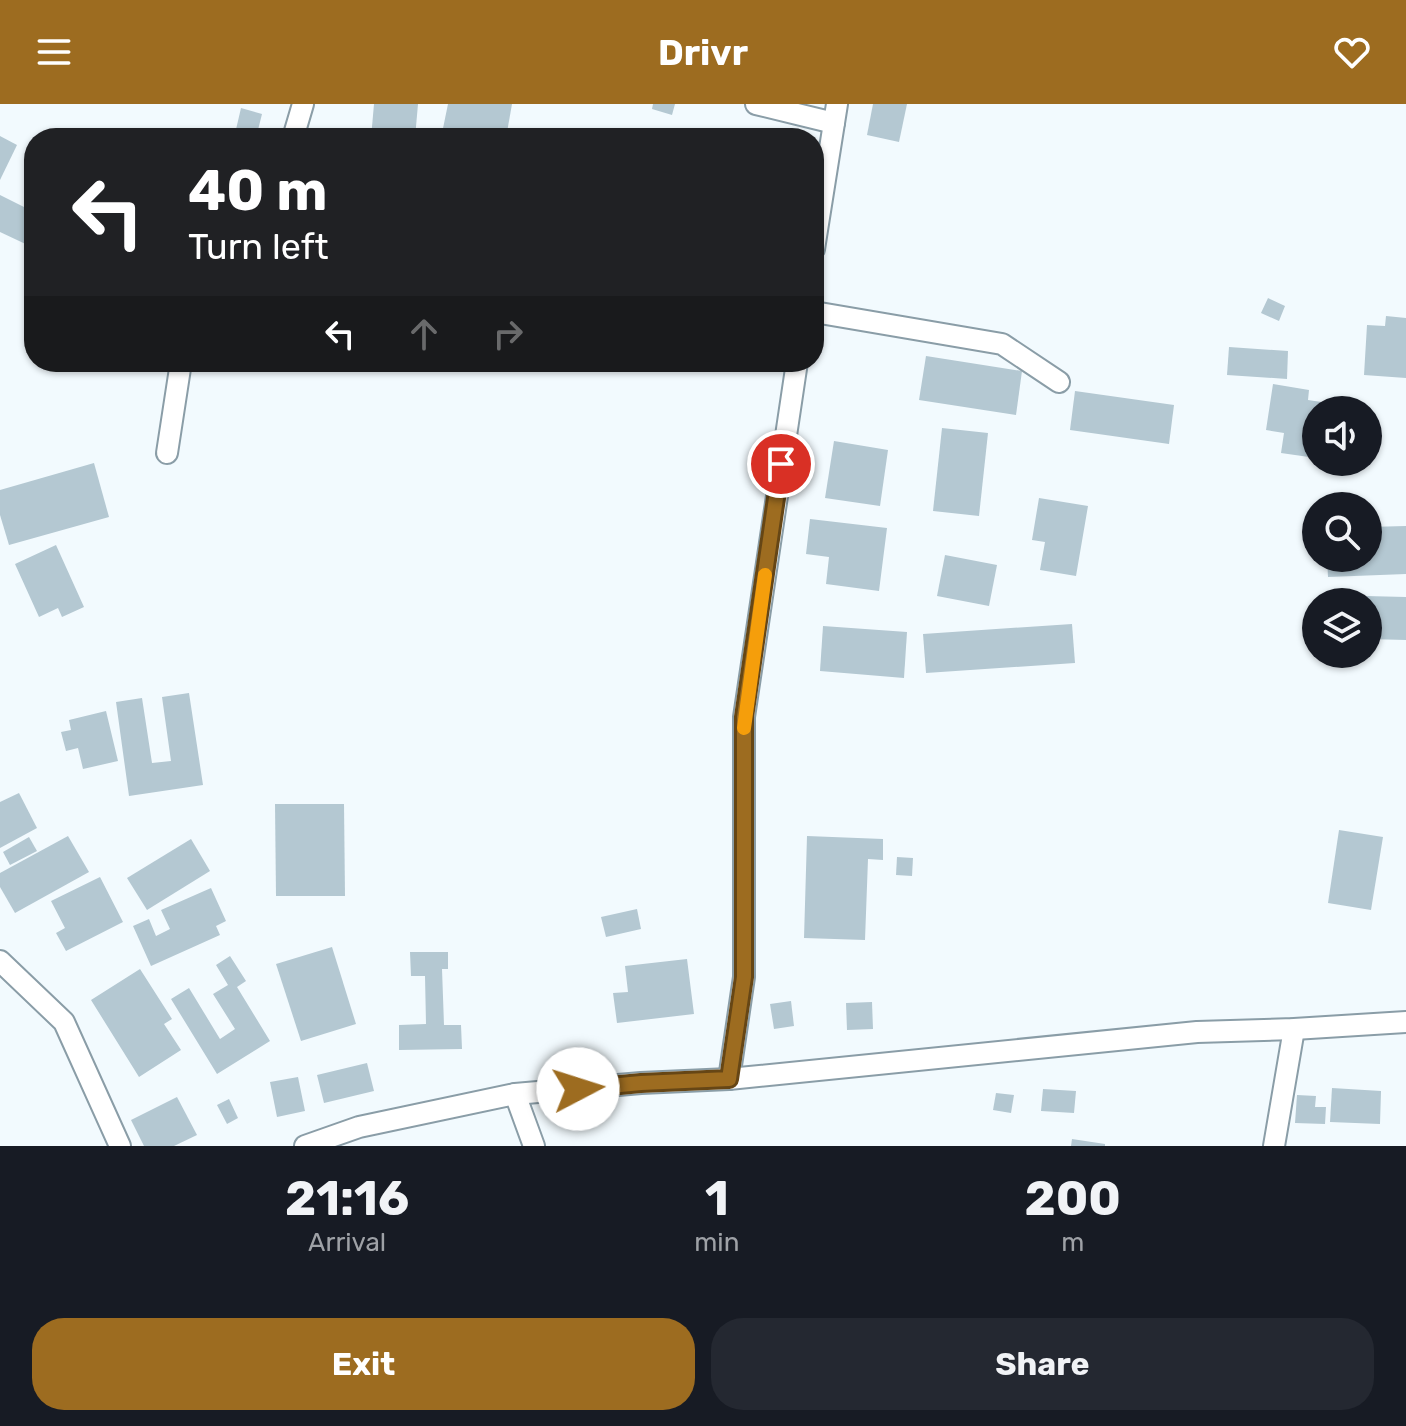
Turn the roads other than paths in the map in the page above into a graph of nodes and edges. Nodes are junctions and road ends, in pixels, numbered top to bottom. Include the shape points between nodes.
1 (303, 104) edge
2 (756, 104) edge
3 (835, 113) edge
4 (296, 128) edge
5 (824, 184) edge
6 (824, 314) edge
7 (179, 372) edge
8 (796, 372) edge
9 (1059, 382) dead end
10 (167, 453) dead end
11 (0, 961) edge
12 (1406, 1022) edge
13 (1294, 1029) junction
14 (729, 1079) junction
15 (515, 1094) junction
16 (120, 1146) edge
17 (305, 1146) edge
18 (534, 1146) edge
19 (1274, 1146) edge

1 - 4 street
2 - 3 street
3 - 5 street
6 - 9 street via 1002,344
7 - 10 street
8 - 14 street via 744,717 744,977
11 - 16 street via 64,1022
12 - 13 street
13 - 14 street via 1197,1032
13 - 19 street
14 - 15 street
15 - 17 street via 359,1127
15 - 18 street

